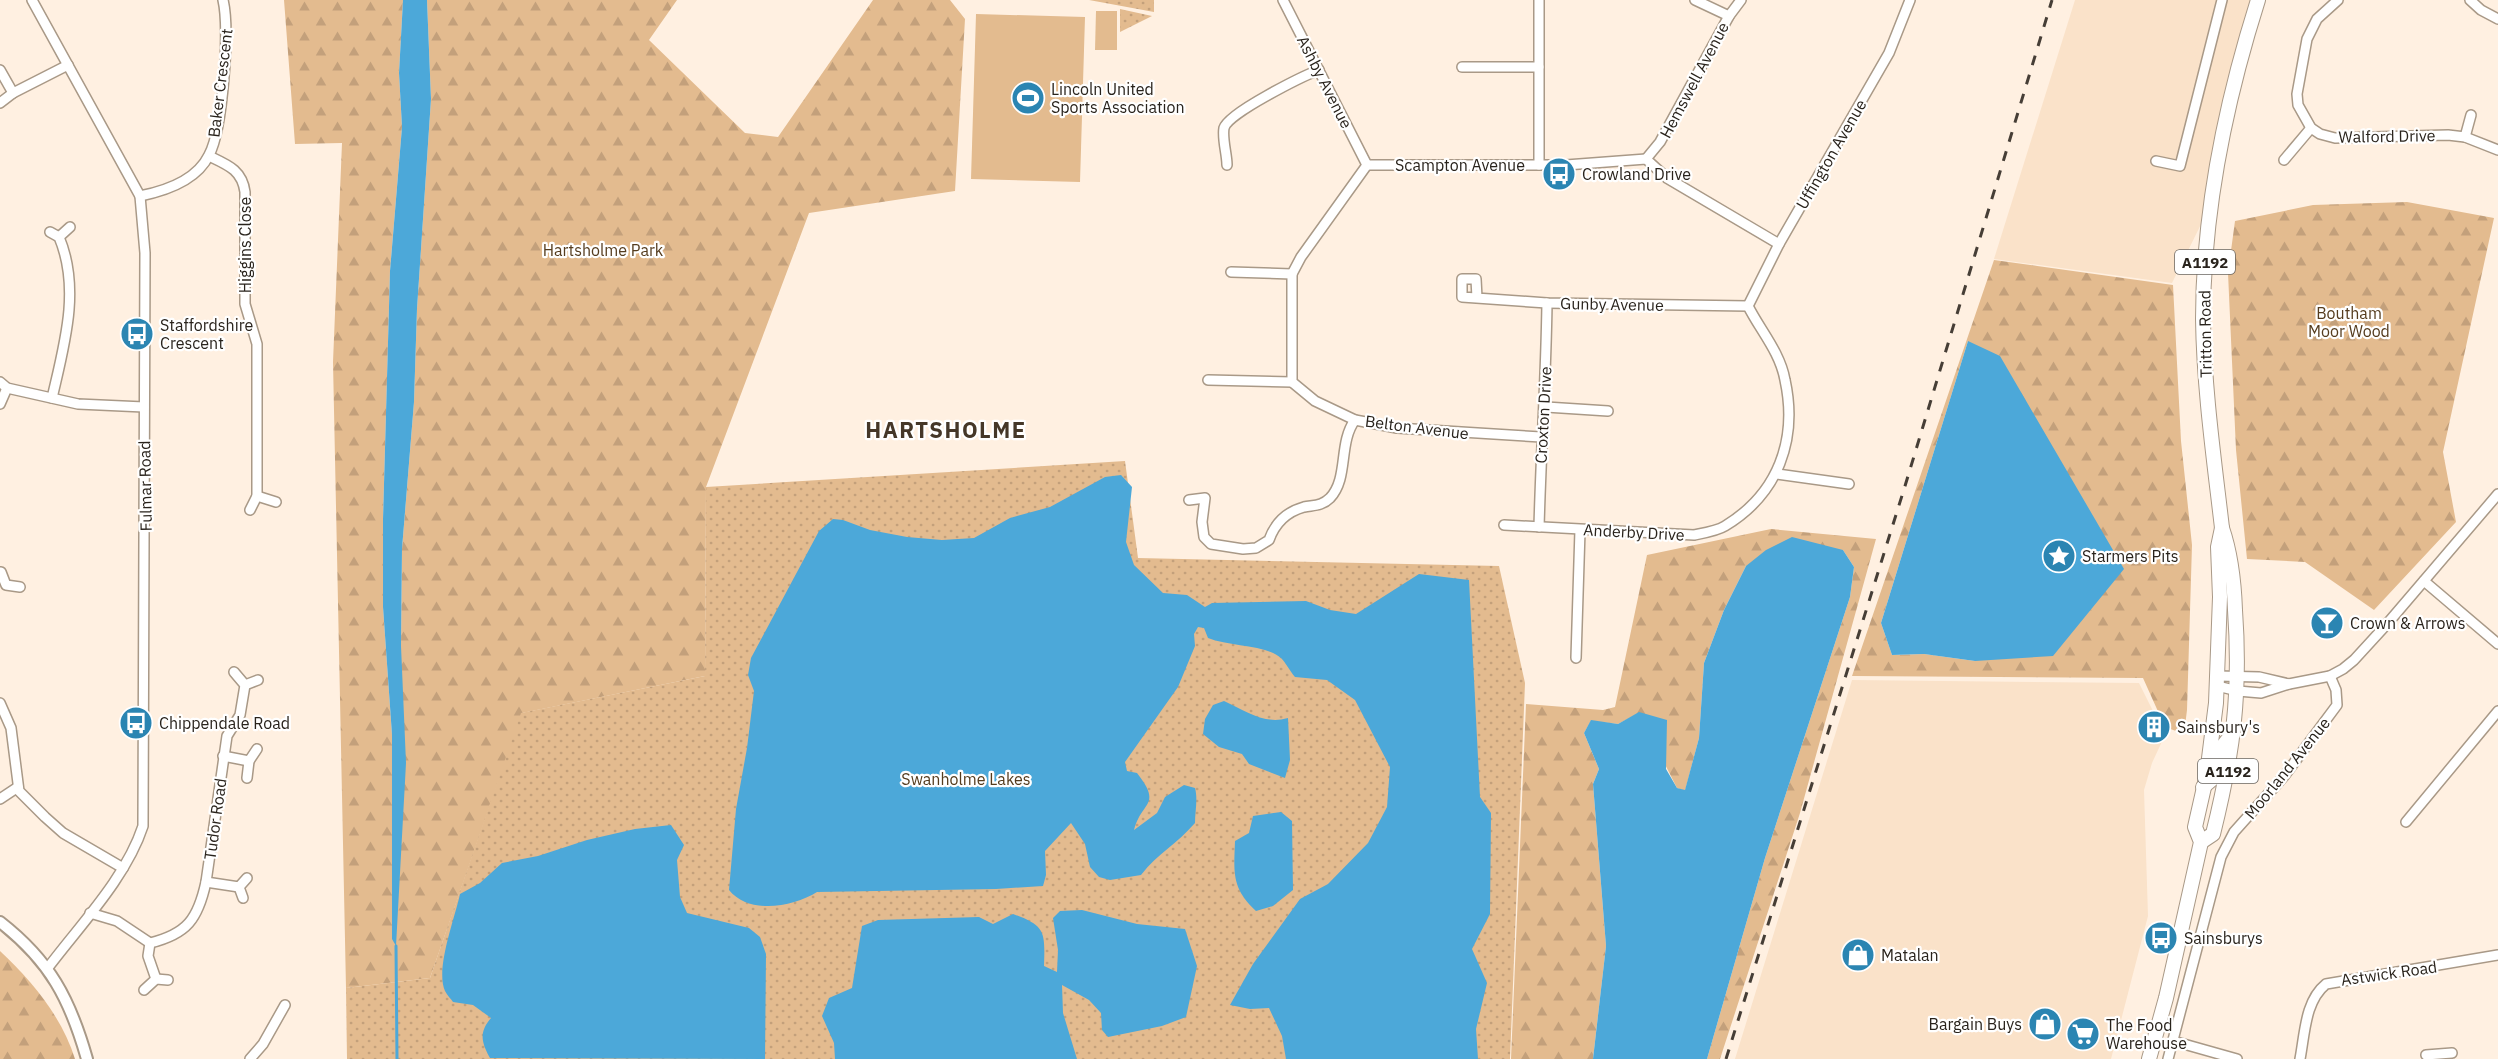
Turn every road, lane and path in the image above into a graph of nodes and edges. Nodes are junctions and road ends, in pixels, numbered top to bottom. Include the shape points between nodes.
1 (33, 0) edge
2 (223, 0) edge
3 (1283, 0) edge
4 (1539, 0) edge
5 (1695, 0) edge
6 (1741, 0) edge
7 (1908, 0) edge
8 (2222, 0) edge
9 (2258, 0) edge
10 (2338, 0) edge
11 (2470, 0) edge
12 (1729, 16) junction
13 (2498, 19) edge
14 (68, 65) junction
15 (1462, 67) dead end
16 (1539, 67) junction
17 (0, 70) edge
18 (1319, 70) junction
19 (12, 93) junction
20 (0, 103) edge
21 (2471, 115) dead end
22 (2311, 128) junction
23 (2465, 137) junction
24 (2498, 150) edge
25 (209, 156) junction
26 (1646, 159) junction
27 (2284, 160) dead end
28 (2156, 161) dead end
29 (1227, 165) dead end
30 (1367, 165) junction
31 (1539, 165) junction
32 (140, 196) junction
33 (70, 227) dead end
34 (50, 232) dead end
35 (59, 237) junction
36 (1779, 244) junction
37 (1231, 272) dead end
38 (1292, 274) junction
39 (1477, 298) dead end
40 (1547, 303) junction
41 (1748, 306) junction
42 (1208, 380) dead end
43 (1292, 382) junction
44 (3, 385) edge
45 (52, 398) junction
46 (0, 404) edge
47 (144, 406) junction
48 (1545, 407) junction
49 (1608, 411) dead end
50 (1355, 420) junction
51 (1542, 437) junction
52 (1777, 474) junction
53 (1849, 484) dead end
54 (2498, 494) edge
55 (257, 496) junction
56 (1189, 500) dead end
57 (276, 502) dead end
58 (250, 510) dead end
59 (1504, 525) dead end
60 (1539, 526) junction
61 (2222, 528) junction
62 (1580, 530) junction
63 (1, 572) edge
64 (2424, 580) junction
65 (6, 585) junction
66 (20, 587) dead end
67 (0, 595) edge
68 (2498, 644) edge
69 (1576, 658) dead end
70 (234, 672) dead end
71 (2238, 675) junction
72 (2330, 676) junction
73 (258, 680) dead end
74 (2217, 681) junction
75 (2289, 684) junction
76 (245, 685) junction
77 (2238, 691) junction
78 (0, 703) edge
79 (2498, 711) edge
80 (2235, 731) junction
81 (257, 749) dead end
82 (223, 756) junction
83 (249, 761) junction
84 (247, 778) dead end
85 (18, 787) junction
86 (2199, 789) junction
87 (0, 799) edge
88 (2406, 822) dead end
89 (2201, 842) junction
90 (123, 868) junction
91 (247, 878) dead end
92 (206, 882) junction
93 (239, 887) junction
94 (243, 898) dead end
95 (90, 913) junction
96 (0, 922) edge
97 (150, 943) junction
98 (2498, 955) edge
99 (47, 969) junction
100 (156, 979) junction
101 (168, 980) dead end
102 (144, 990) dead end
103 (285, 1005) dead end
104 (2173, 1041) junction
105 (2452, 1053) dead end
106 (2426, 1055) dead end
107 (2439, 1057) edge
108 (87, 1059) edge
109 (250, 1059) edge
110 (2149, 1059) edge
111 (2168, 1059) edge
112 (2236, 1059) edge
113 (2300, 1059) edge

1 - 14 street, Fulmar Road
2 - 25 street, Baker Crescent via 228,29 219,112
3 - 18 street, Ashby Avenue
4 - 16 street
5 - 12 street
6 - 12 street, Hemswell Avenue
7 - 36 street, Uffington Avenue via 1889,53
8 - 28 street via 2180,170
9 - 61 main road, Tritton Road / A1192 via 2223,141 2205,256 2204,357
10 - 22 street via 2317,19 2307,39 2297,94 2298,105
11 - 13 street
12 - 26 street, Hemswell Avenue via 1660,142
14 - 19 street
14 - 32 street, Fulmar Road
15 - 16 street
16 - 31 street
17 - 19 street
18 - 29 street via 1274,91 1228,120 1224,128
18 - 30 street, Ashby Avenue
19 - 20 street
21 - 23 street
22 - 23 street, Walford Drive via 2335,138
22 - 27 street
23 - 24 street, Walford Drive
25 - 32 street, Baker Crescent via 180,183
25 - 55 street, Higgins Close via 238,172 244,181 245,304 257,344
26 - 31 street, Scampton Avenue
26 - 36 street via 1667,178
30 - 31 street, Scampton Avenue
30 - 38 street
32 - 47 street, Fulmar Road via 145,253
33 - 35 street
34 - 35 street
35 - 45 street via 68,264 69,314
36 - 41 street, Uffington Avenue
37 - 38 street
38 - 43 street
39 - 40 street, Gunby Avenue
40 - 41 street, Gunby Avenue
40 - 48 street, Croxton Drive
41 - 52 street, Anderby Drive via 1776,354 1785,379 1789,414 1786,449
42 - 43 street
43 - 50 street, Belton Avenue via 1315,401
44 - 45 street
44 - 46 street
45 - 47 street via 94,406
47 - 90 street, Fulmar Road via 145,792 143,826 136,848
48 - 49 street
48 - 51 street, Croxton Drive
50 - 51 street, Belton Avenue via 1397,428
50 - 56 street via 1348,430 1341,475 1332,497 1315,507 1287,514 1273,528 1269,540 1256,548 1211,544 1204,537 1202,522 1205,498
51 - 60 street, Croxton Drive
52 - 53 street
52 - 62 street, Anderby Drive via 1757,500 1724,527 1694,535
54 - 64 street
55 - 57 street
55 - 58 street, Higgins Close
59 - 60 street, Anderby Drive
60 - 62 street, Anderby Drive
61 - 71 main road, Tritton Road / A1192 via 2232,576
61 - 74 main road, Tritton Road / A1192 via 2218,547
62 - 69 street
63 - 65 street
64 - 68 street
64 - 72 street via 2354,660
65 - 66 street
65 - 67 street
70 - 76 street
71 - 74 street
71 - 75 street
71 - 77 main road, Tritton Road / A1192
72 - 75 street
72 - 104 street, Moorland Avenue via 2337,705 2285,775 2234,832 2221,857
73 - 76 street
74 - 77 street
74 - 86 main road, Tritton Road / A1192
75 - 77 street via 2261,693
76 - 82 street, Tudor Road via 240,715 227,736
77 - 80 main road, Tritton Road / A1192
78 - 85 street via 11,728
79 - 88 street
80 - 86 main road via 2222,747 2217,775
80 - 89 main road, Tritton Road / A1192 via 2213,834
81 - 83 street, Tudor Road
82 - 83 street, Tudor Road
82 - 92 street, Tudor Road
83 - 84 street, Tudor Road
85 - 87 street
85 - 90 street via 63,833
86 - 89 main road, Tritton Road / A1192 via 2195,827
89 - 110 main road, Tritton Road / A1192
90 - 95 street, Fulmar Road
91 - 93 street
92 - 93 street, Tudor Road
92 - 97 street, Tudor Road via 193,921 181,932
93 - 94 street
95 - 97 street via 117,921
95 - 99 street, Fulmar Road
96 - 99 street via 28,944
97 - 100 street via 148,956
98 - 113 street, Astwick Road via 2326,984 2314,996
99 - 108 street via 76,1021
100 - 101 street
100 - 102 street
103 - 109 street
104 - 111 street
104 - 112 street
105 - 107 street
106 - 107 street

